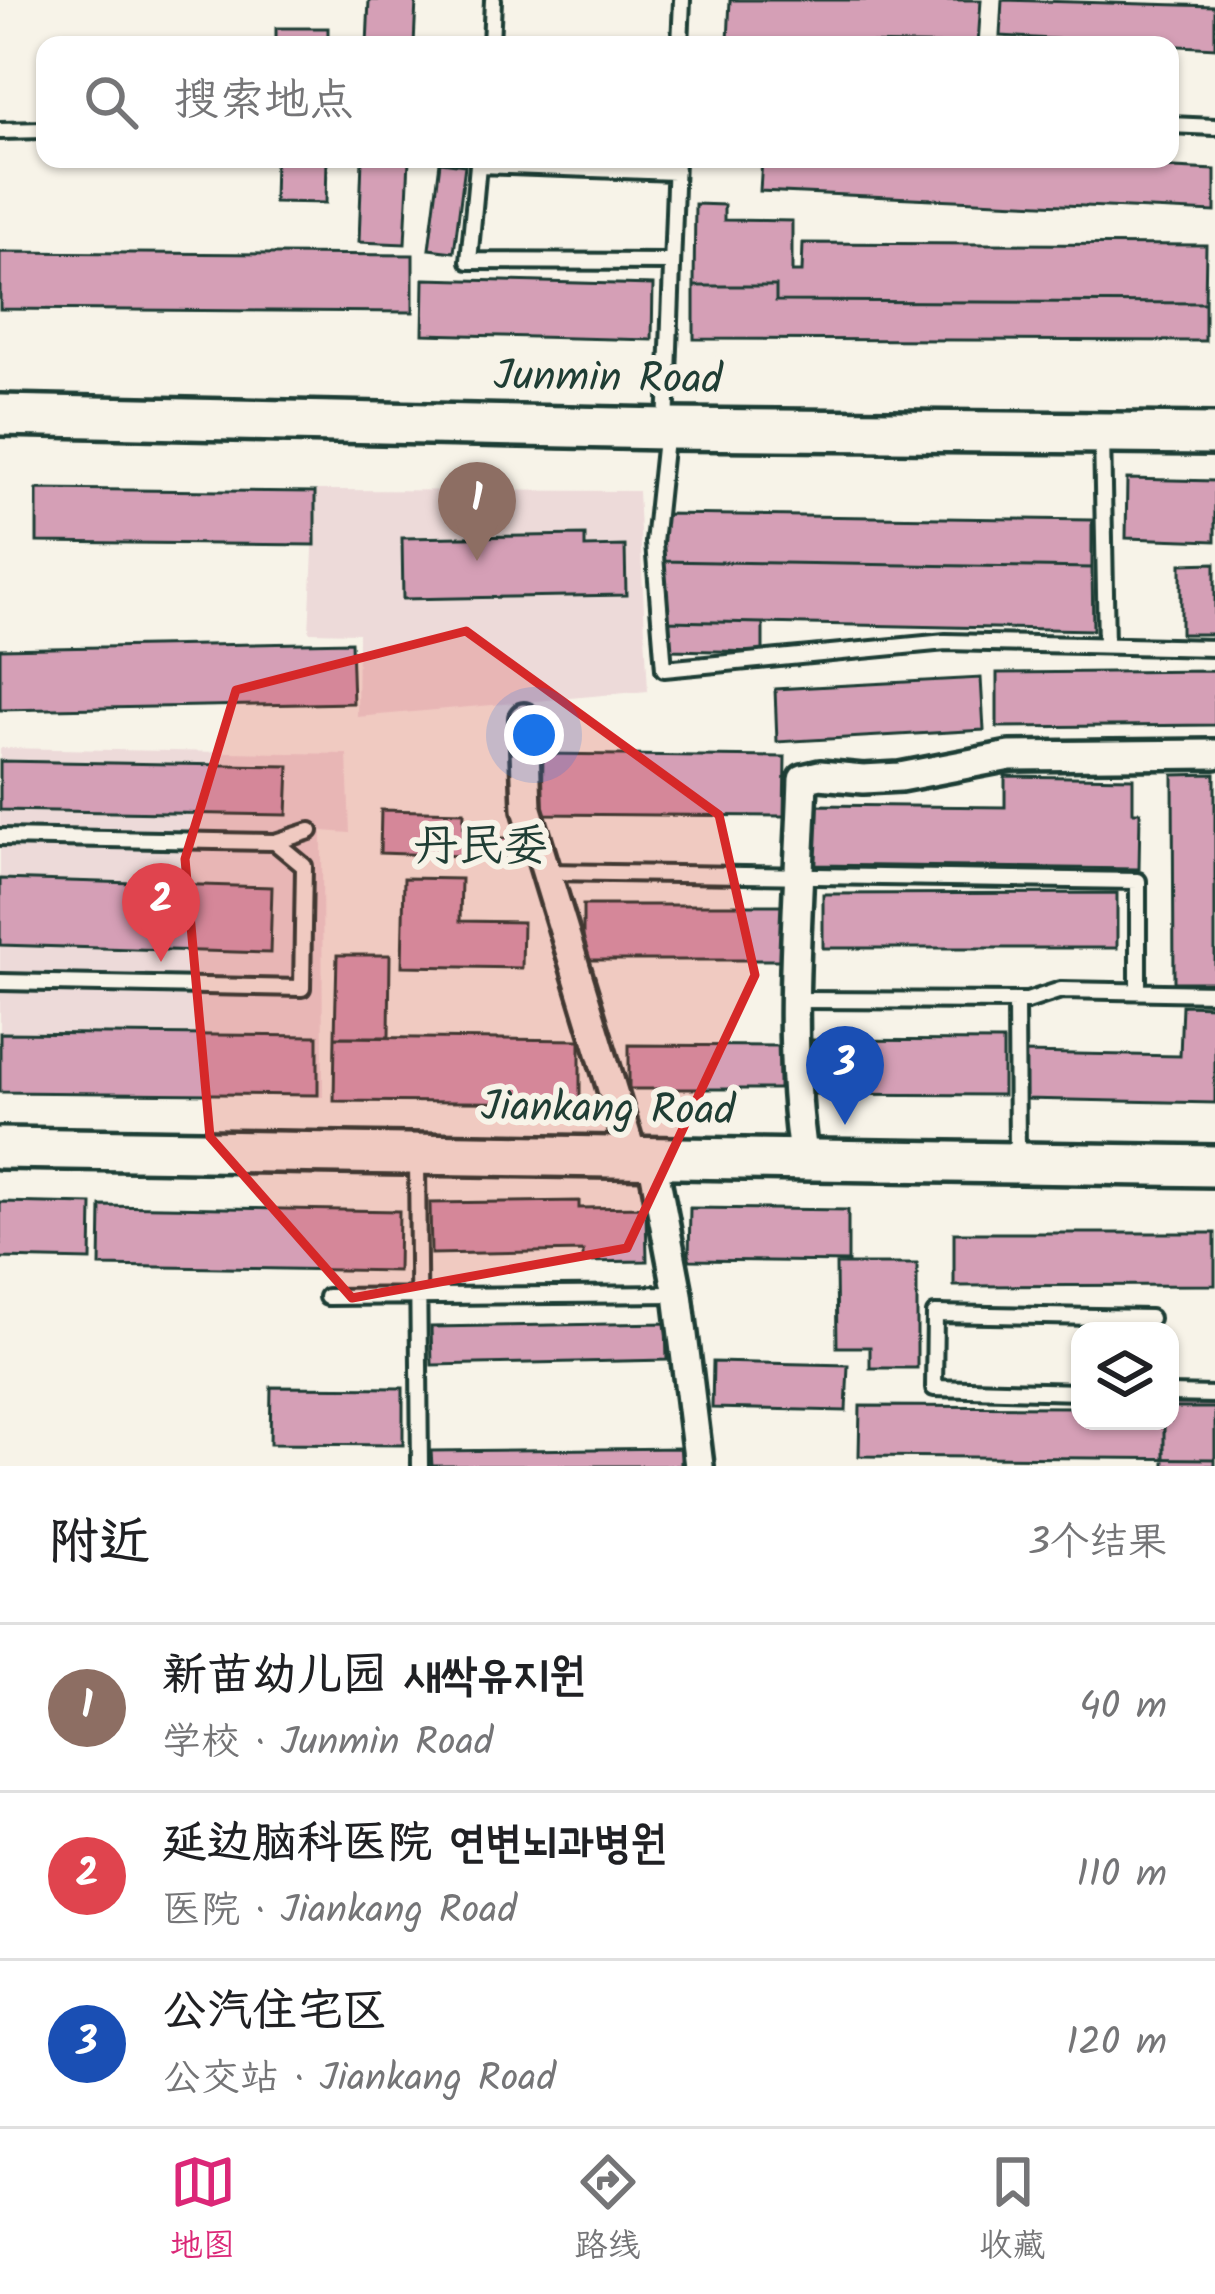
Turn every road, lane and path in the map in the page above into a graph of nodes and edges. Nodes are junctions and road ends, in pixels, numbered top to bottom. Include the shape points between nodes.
1 (493, 0) edge
2 (682, 0) edge
3 (491, 36) edge
4 (680, 36) edge
5 (1179, 125) edge
6 (1215, 127) edge
7 (36, 130) edge
8 (0, 131) edge
9 (478, 168) edge
10 (676, 168) edge
11 (672, 262) junction
12 (0, 415) edge
13 (666, 429) junction
14 (1102, 433) junction
15 (1215, 434) edge
16 (1106, 645) junction
17 (1215, 648) edge
18 (524, 718) dead end
19 (1215, 754) edge
20 (310, 831) dead end
21 (0, 837) edge
22 (275, 842) junction
23 (545, 872) junction
24 (800, 878) junction
25 (0, 982) edge
26 (1138, 991) junction
27 (1215, 993) edge
28 (796, 1000) junction
29 (1016, 1000) junction
30 (0, 1148) edge
31 (417, 1156) junction
32 (643, 1158) junction
33 (804, 1161) junction
34 (1017, 1163) junction
35 (1215, 1166) edge
36 (679, 1294) junction
37 (327, 1298) dead end
38 (417, 1298) junction
39 (1150, 1318) dead end
40 (1071, 1392) edge
41 (1179, 1394) edge
42 (1215, 1395) edge
43 (420, 1466) edge
44 (699, 1466) edge

1 - 3 lane
2 - 4 lane
5 - 6 lane
7 - 8 lane
9 - 11 lane via 469,261
10 - 11 lane
11 - 13 lane
12 - 13 street, Junmin Road
13 - 14 street, Junmin Road
13 - 16 lane via 654,543 664,669 946,642
14 - 15 street, Junmin Road
14 - 16 lane
16 - 17 lane
18 - 23 street via 527,809
19 - 24 street via 1010,756 900,777 803,779
20 - 22 lane
21 - 22 lane
22 - 25 lane via 304,866 302,988
23 - 24 lane
23 - 32 street
24 - 26 lane via 1138,881
24 - 28 street
26 - 27 lane
26 - 29 lane via 1061,990
28 - 29 lane
28 - 33 street
29 - 34 lane
30 - 31 street, Jiankang Road
31 - 32 street, Jiankang Road
31 - 38 lane
32 - 33 street, Jiankang Road
32 - 36 street
33 - 34 street, Jiankang Road
34 - 35 street, Jiankang Road
36 - 38 lane
36 - 44 street
37 - 38 lane
38 - 43 lane
39 - 40 lane via 935,1314 934,1388
41 - 42 lane

